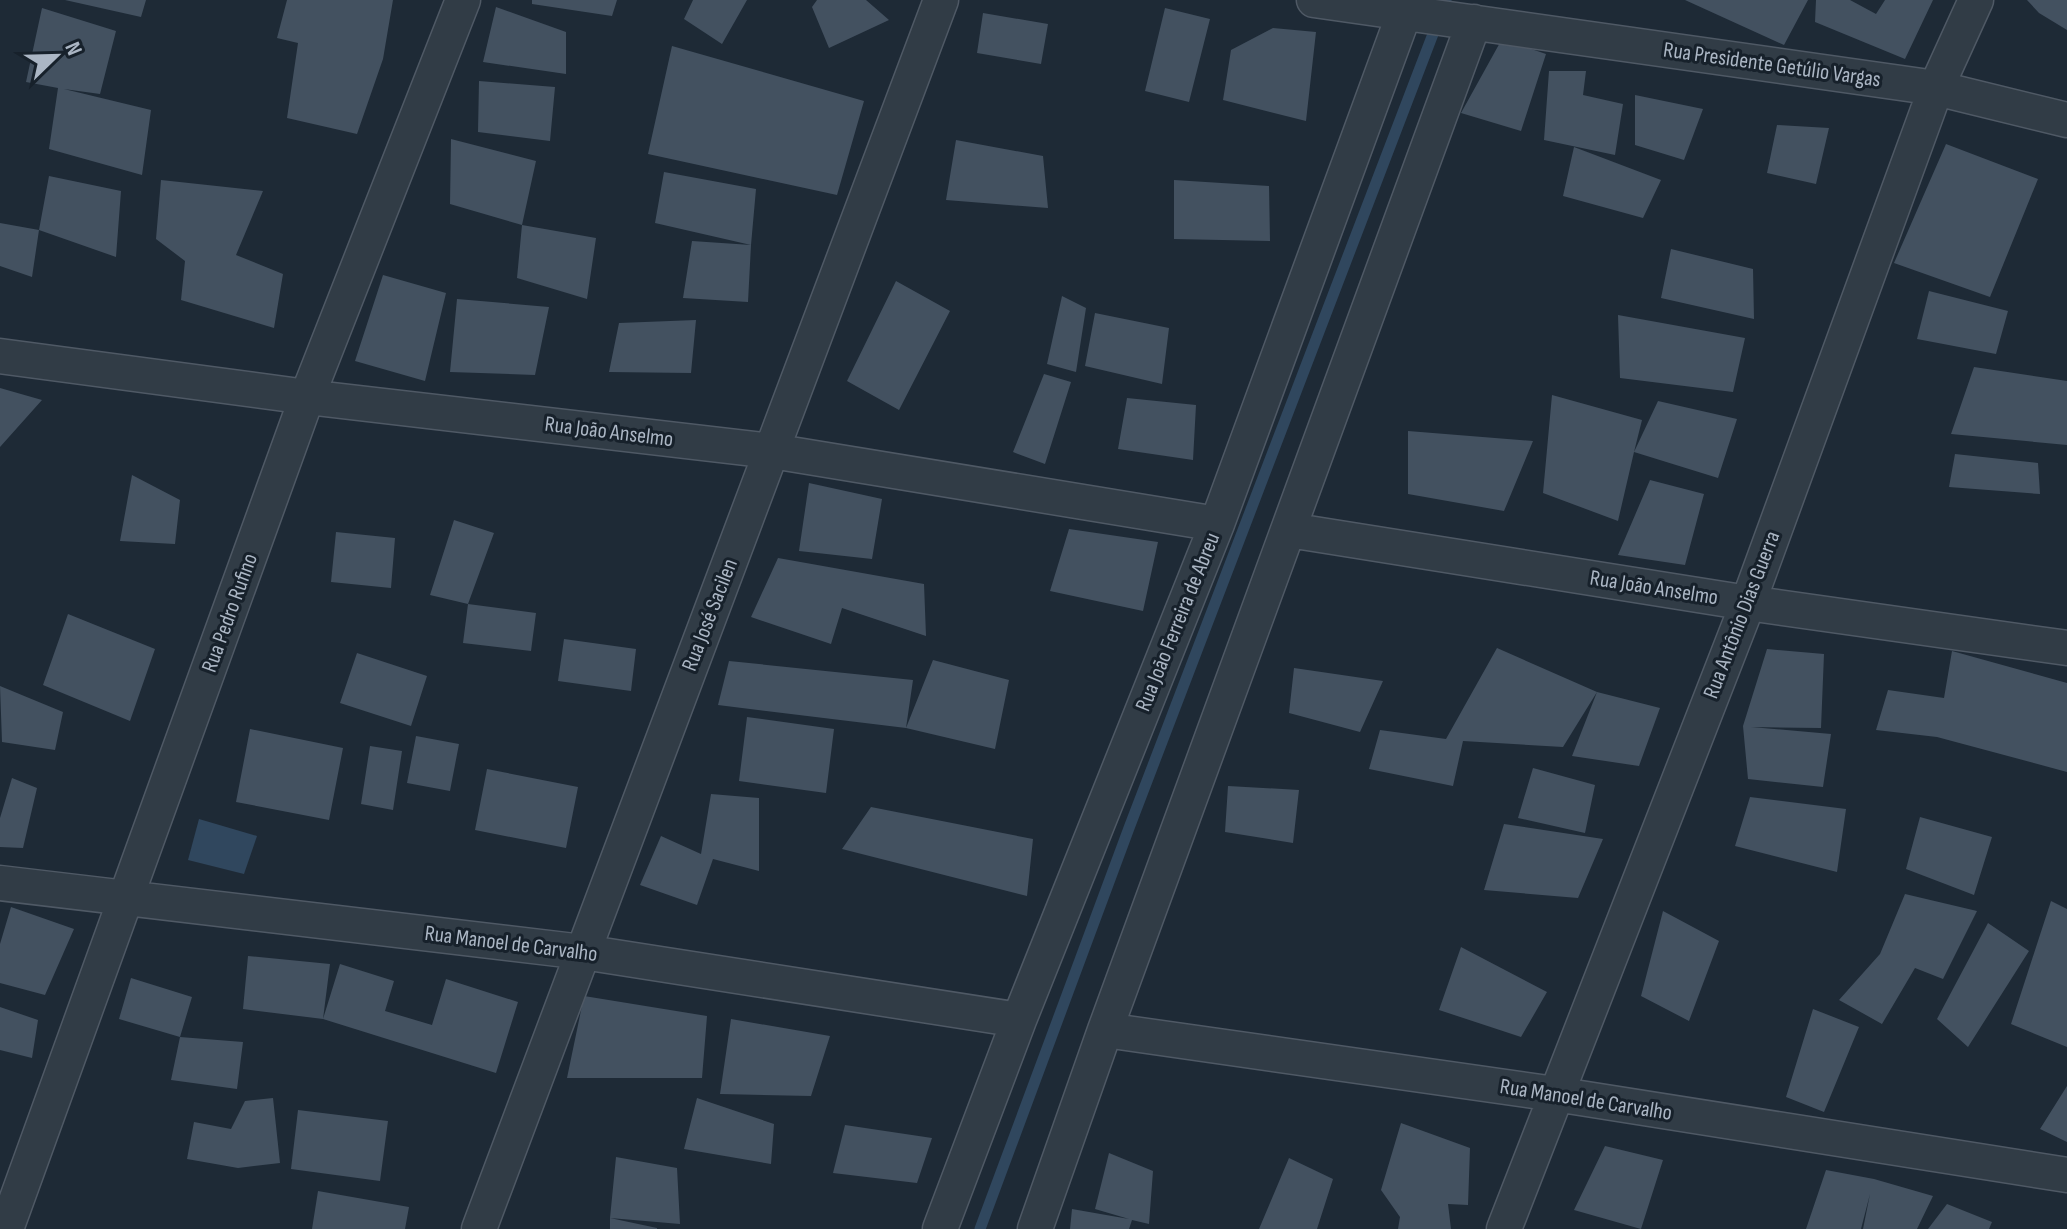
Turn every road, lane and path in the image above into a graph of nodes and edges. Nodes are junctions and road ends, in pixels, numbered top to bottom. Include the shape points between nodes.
1 (463, 0) edge
2 (941, 0) edge
3 (1314, 0) edge
4 (1976, 0) edge
5 (1405, 11) junction
6 (1474, 22) junction
7 (1936, 88) junction
8 (2067, 120) edge
9 (0, 356) edge
10 (307, 397) junction
11 (772, 451) junction
12 (1217, 524) junction
13 (1289, 530) junction
14 (1748, 603) junction
15 (2067, 648) edge
16 (0, 883) edge
17 (127, 899) junction
18 (583, 952) junction
19 (1019, 1020) junction
20 (1105, 1030) junction
21 (1555, 1094) junction
22 (2067, 1175) edge
23 (6, 1229) edge
24 (479, 1229) edge
25 (940, 1229) edge
26 (1035, 1229) edge
27 (1504, 1229) edge

1 - 10 street, Rua Pedro Rufino
2 - 11 street, Rua José Sacilen
3 - 5 street, Rua Presidente Getúlio Vargas
4 - 7 street, Rua Antônio Dias Guerra
5 - 6 street, Rua Presidente Getúlio Vargas
5 - 12 street, Rua João Ferreira de Abreu
6 - 7 street, Rua Presidente Getúlio Vargas
6 - 13 street
7 - 8 street, Rua Presidente Getúlio Vargas
7 - 14 street, Rua Antônio Dias Guerra
9 - 10 street, Rua João Anselmo
10 - 11 street, Rua João Anselmo
10 - 17 street, Rua Pedro Rufino
11 - 12 street, Rua João Anselmo
11 - 18 street, Rua José Sacilen
12 - 19 street, Rua João Ferreira de Abreu
13 - 14 street, Rua João Anselmo
13 - 20 street
14 - 15 street, Rua João Anselmo
14 - 21 street, Rua Antônio Dias Guerra
16 - 17 street, Rua Manoel de Carvalho
17 - 18 street, Rua Manoel de Carvalho
17 - 23 street, Rua Pedro Rufino
18 - 19 street, Rua Manoel de Carvalho
18 - 24 street, Rua José Sacilen
19 - 25 street, Rua João Ferreira de Abreu
20 - 21 street, Rua Manoel de Carvalho
20 - 26 street
21 - 22 street, Rua Manoel de Carvalho
21 - 27 street, Rua Antônio Dias Guerra

